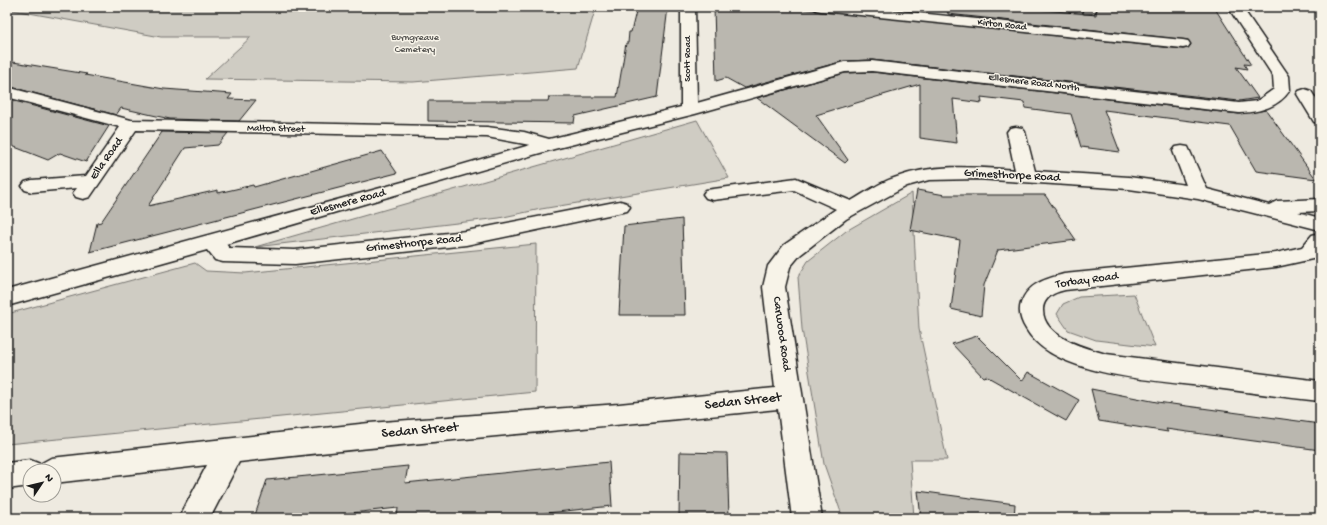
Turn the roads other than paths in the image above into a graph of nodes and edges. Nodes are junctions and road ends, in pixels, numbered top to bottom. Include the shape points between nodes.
1 (688, 7) edge
2 (821, 7) edge
3 (1235, 7) edge
4 (1090, 13) edge
5 (1098, 35) junction
6 (1183, 44) dead end
7 (7, 92) edge
8 (1305, 94) dead end
9 (689, 110) junction
10 (1320, 118) edge
11 (131, 125) junction
12 (1016, 132) dead end
13 (548, 145) junction
14 (1182, 151) dead end
15 (1026, 175) junction
16 (32, 186) dead end
17 (1199, 193) junction
18 (713, 194) dead end
19 (620, 207) dead end
20 (851, 208) junction
21 (1319, 226) edge
22 (211, 241) junction
23 (7, 298) edge
24 (1320, 391) edge
25 (790, 397) junction
26 (231, 450) junction
27 (62, 470) edge
28 (22, 474) edge
29 (7, 476) edge
30 (194, 518) edge
31 (807, 518) edge

1 - 9 street, Scott Road
2 - 5 street, Kirton Road
3 - 9 street, Ellesmere Road North via 1281,76 1282,90 1267,104 1254,108 857,65
4 - 5 street
5 - 6 street, Kirton Road
7 - 11 street, Malton Street
8 - 10 street
9 - 13 street, Ellesmere Road
11 - 13 street, Malton Street via 487,132 524,137
11 - 16 street, Ella Road via 88,187
12 - 15 street
13 - 22 street, Ellesmere Road
14 - 17 street
15 - 17 street, Grimesthorpe Road via 1129,183
15 - 20 street, Grimesthorpe Road via 928,174 900,182
17 - 21 street, Grimesthorpe Road
18 - 20 street via 796,184
19 - 22 street, Grimesthorpe Road via 466,238 295,256 223,255
20 - 25 street, Carwood Road via 792,250 779,266 774,287
21 - 24 street, Torbay Road via 1309,253 1276,260 1064,282 1046,287 1037,294 1031,303 1030,314 1046,338 1063,348 1106,364
22 - 23 street, Ellesmere Road
25 - 26 street, Sedan Street
25 - 31 street, Carwood Road
26 - 27 street, Sedan Street
26 - 30 street
28 - 29 street

